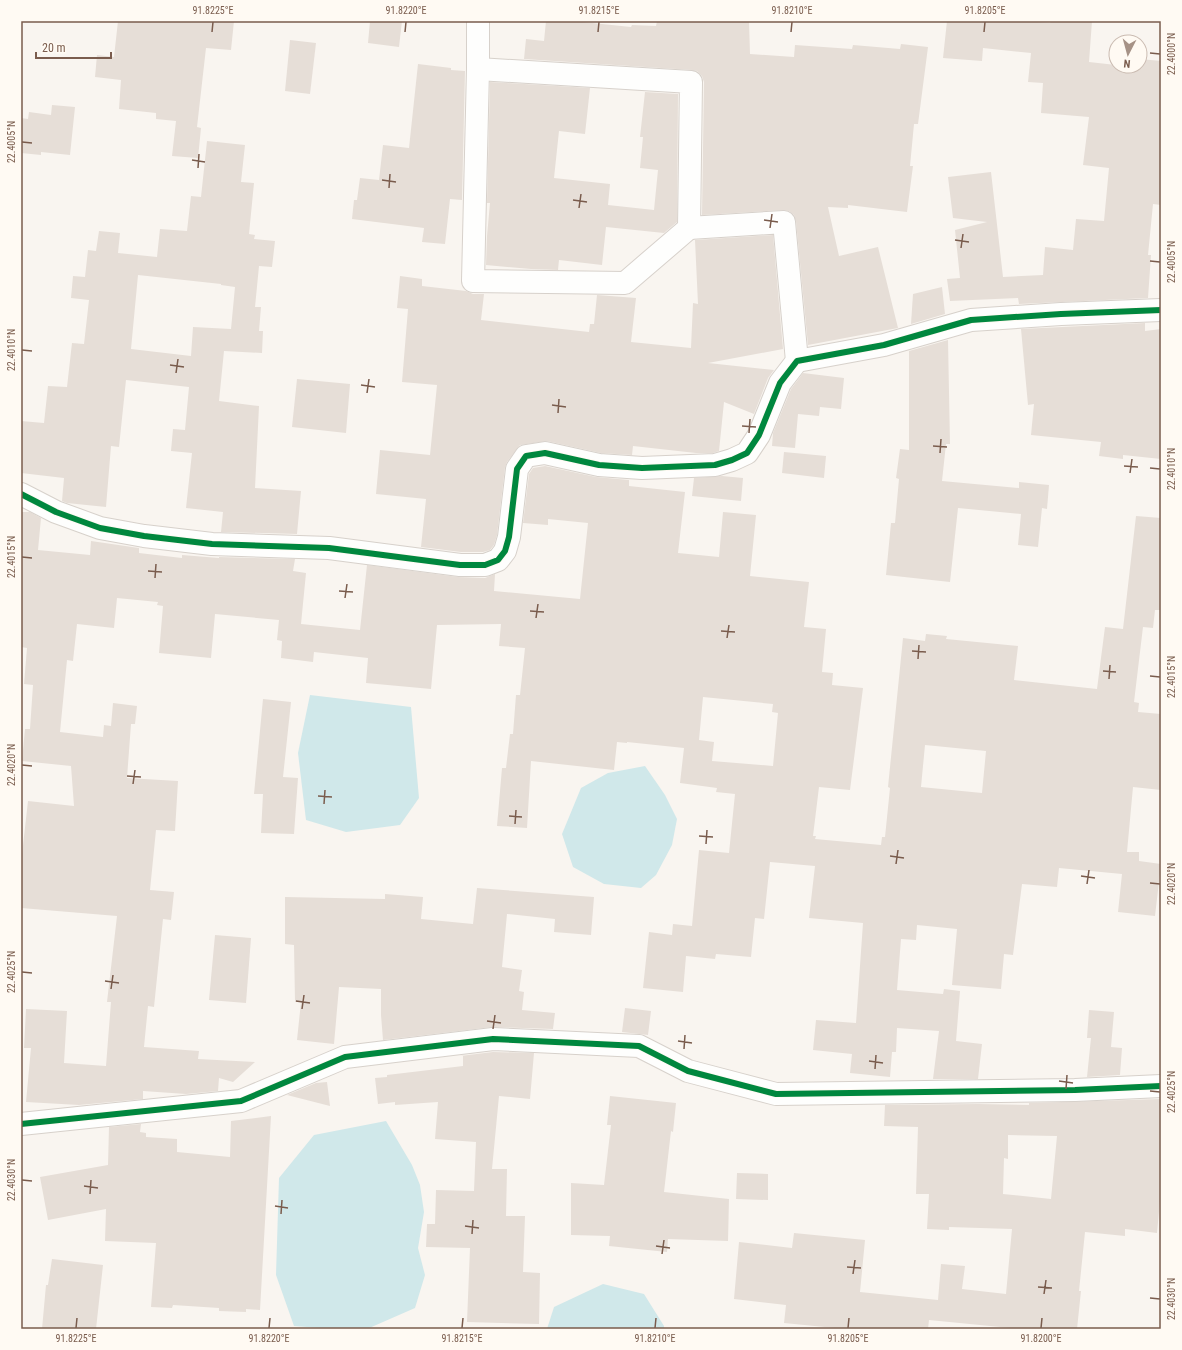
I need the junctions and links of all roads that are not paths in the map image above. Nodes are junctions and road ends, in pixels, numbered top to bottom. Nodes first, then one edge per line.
1 (478, 21) edge
2 (478, 69) junction
3 (689, 228) junction
4 (1161, 310) edge
5 (797, 361) junction
6 (21, 494) edge
7 (1161, 1086) edge
8 (21, 1124) edge

1 - 2 street
2 - 3 street
2 - 3 street
3 - 5 street
4 - 5 street
5 - 6 street
7 - 8 street

